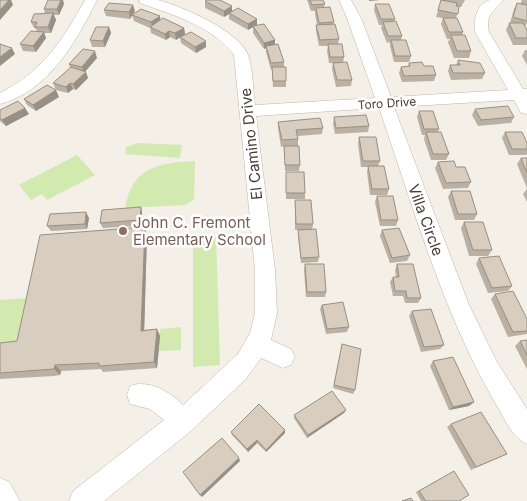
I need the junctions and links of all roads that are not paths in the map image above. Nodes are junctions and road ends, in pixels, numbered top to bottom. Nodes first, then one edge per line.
1 (91, 0) edge
2 (146, 0) edge
3 (345, 0) edge
4 (497, 0) edge
5 (523, 94) edge
6 (0, 99) edge
7 (384, 103) junction
8 (527, 109) edge
9 (248, 111) junction
10 (256, 344) junction
11 (283, 357) dead end
12 (138, 395) dead end
13 (182, 422) junction
14 (527, 431) edge
15 (0, 491) edge
16 (6, 501) edge
17 (83, 501) edge

1 - 6 street
2 - 9 street, El Camino Drive
3 - 7 street, Villa Circle
4 - 5 street
5 - 7 street, Toro Drive
5 - 8 street
7 - 9 street, Toro Drive
7 - 14 street, Villa Circle
9 - 10 street, El Camino Drive
10 - 11 street
10 - 13 street, El Camino Drive
12 - 13 street
13 - 17 street, El Camino Drive
15 - 16 street

